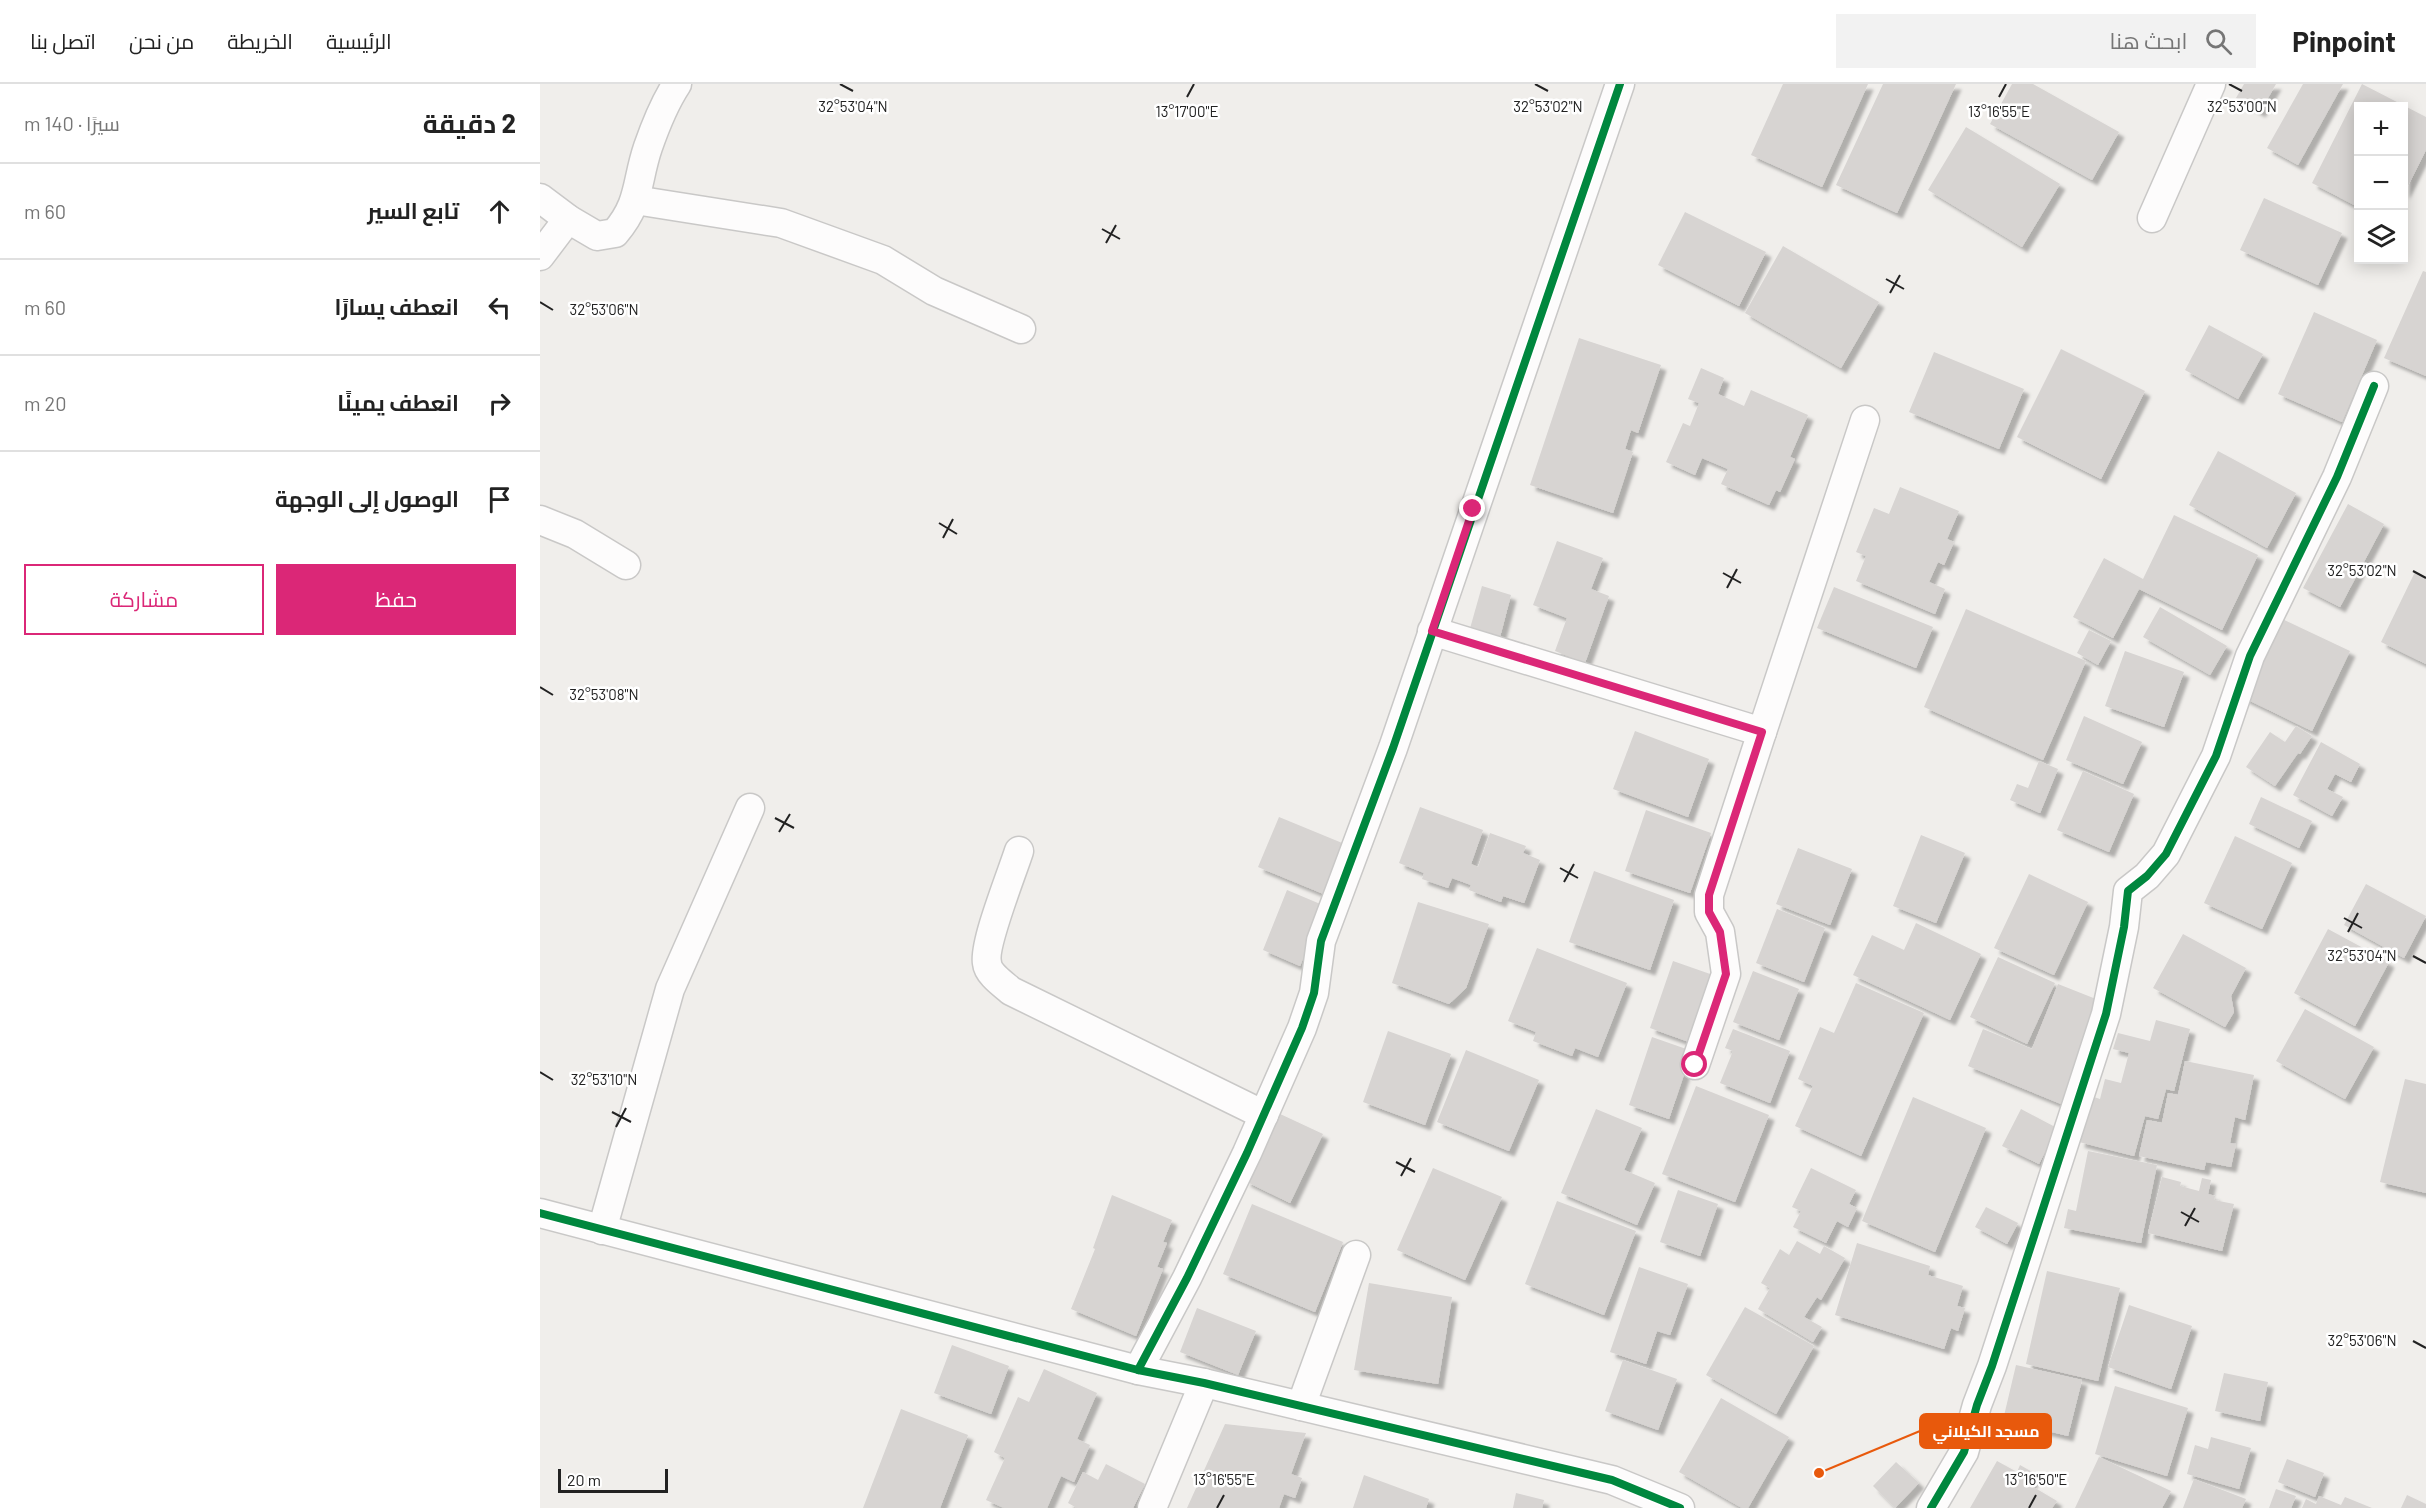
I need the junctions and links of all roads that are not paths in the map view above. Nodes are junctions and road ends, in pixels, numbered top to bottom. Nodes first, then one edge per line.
1 (677, 84) edge
2 (1620, 84) edge
3 (2211, 84) edge
4 (540, 198) edge
5 (635, 200) junction
6 (2152, 218) dead end
7 (568, 219) junction
8 (540, 256) edge
9 (1021, 329) dead end
10 (2374, 386) dead end
11 (1864, 420) dead end
12 (540, 520) edge
13 (626, 565) dead end
14 (1432, 631) junction
15 (1762, 732) junction
16 (750, 808) dead end
17 (1019, 851) dead end
18 (1695, 1065) dead end
19 (1264, 1115) junction
20 (540, 1213) edge
21 (602, 1230) junction
22 (1356, 1255) dead end
23 (1138, 1370) junction
24 (1204, 1383) junction
25 (1301, 1406) junction
26 (1152, 1508) edge
27 (1680, 1508) edge
28 (1930, 1508) edge

1 - 5 street
2 - 14 street
3 - 6 street
4 - 7 street
5 - 7 street
5 - 9 street
7 - 8 street
10 - 28 street
11 - 15 street
12 - 13 street
14 - 15 street
14 - 19 street
15 - 18 street
16 - 21 street
17 - 19 street
19 - 23 street
20 - 21 street
21 - 23 street
22 - 25 street
23 - 24 street
24 - 25 street
24 - 26 street
25 - 27 street

